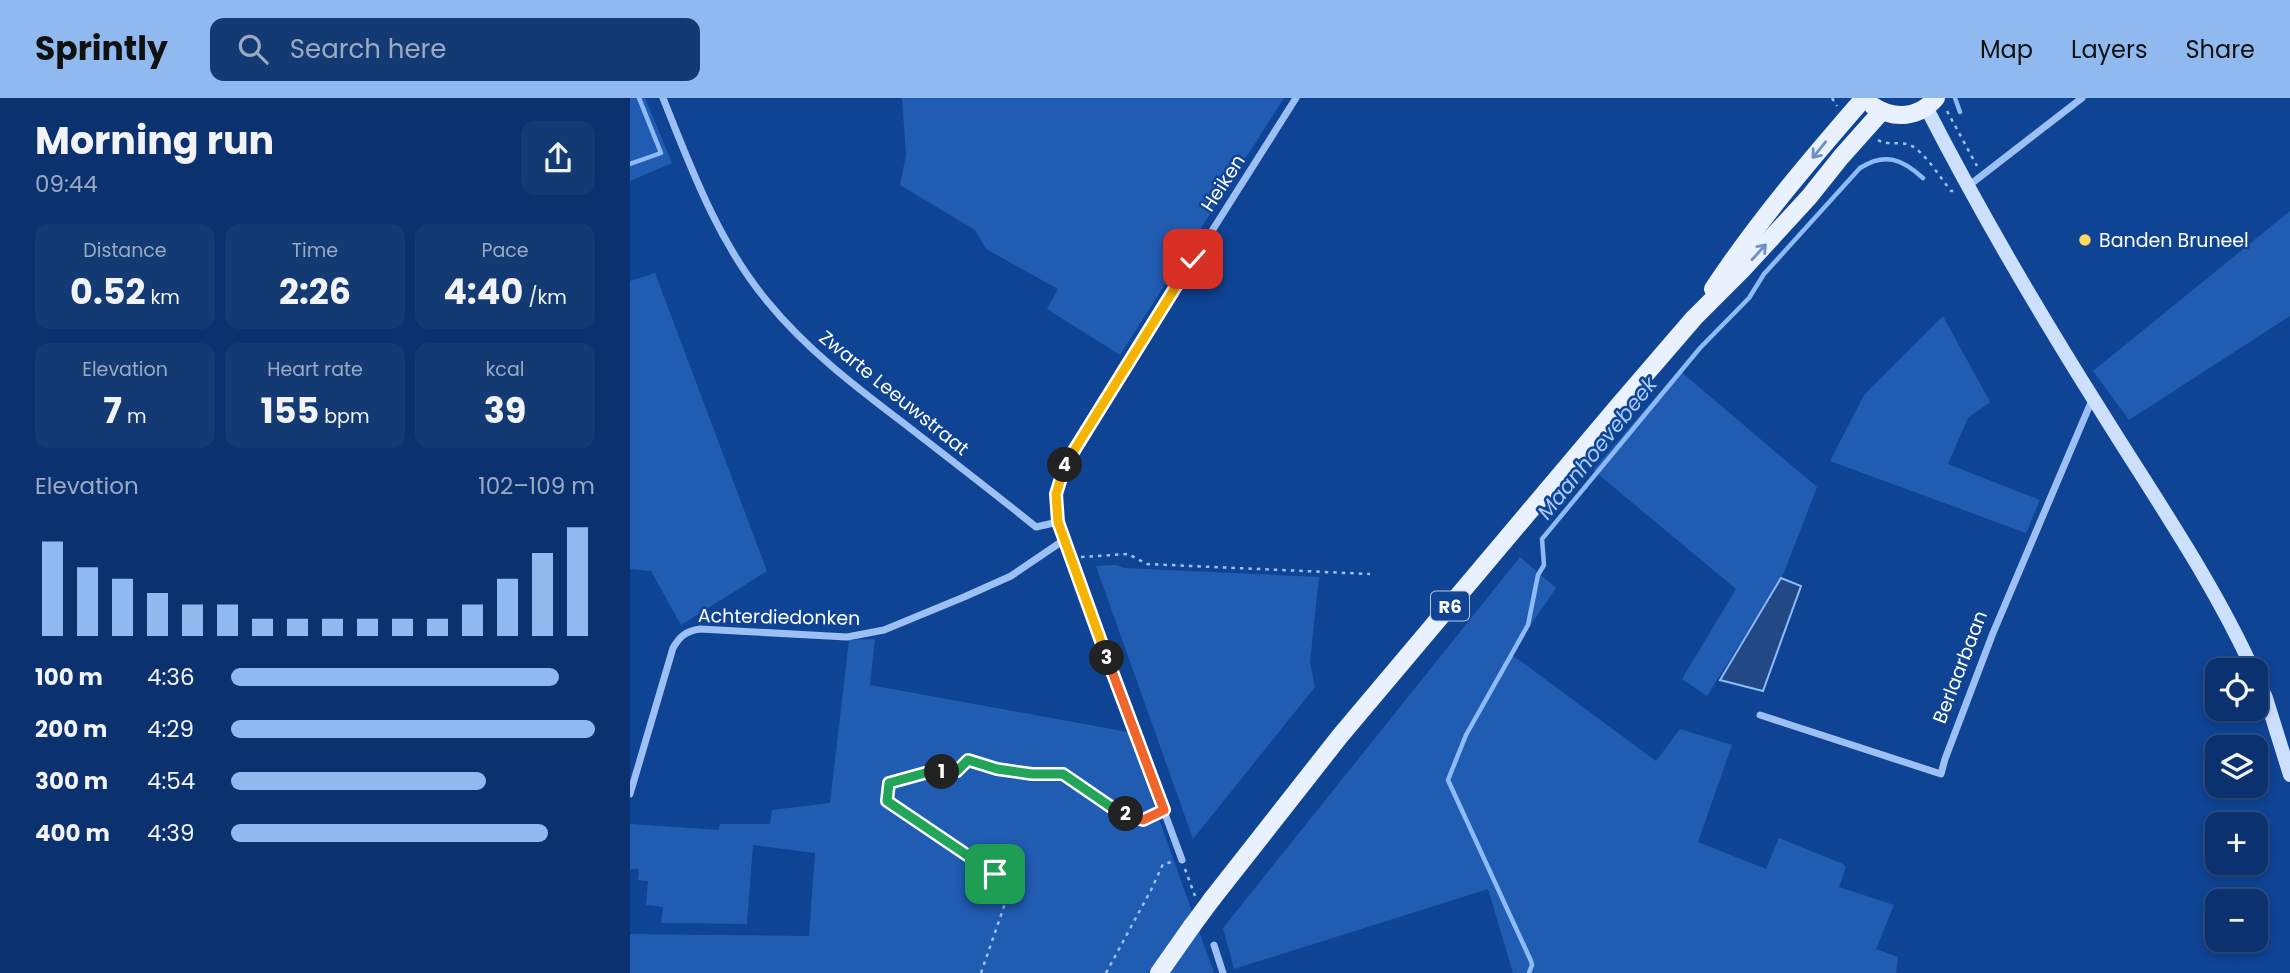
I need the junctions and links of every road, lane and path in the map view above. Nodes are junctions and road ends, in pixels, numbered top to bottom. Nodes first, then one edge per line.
1 (663, 98) edge
2 (1296, 98) edge
3 (1865, 98) edge
4 (2082, 98) edge
5 (1931, 103) edge
6 (1882, 111) junction
7 (1872, 136) dead end
8 (1967, 187) junction
9 (1693, 318) junction
10 (2093, 399) junction
11 (1058, 522) junction
12 (1064, 540) junction
13 (1071, 558) junction
14 (1370, 574) dead end
15 (2248, 658) edge
16 (2268, 704) edge
17 (1760, 715) dead end
18 (2290, 775) edge
19 (630, 794) edge
20 (1164, 810) junction
21 (1182, 860) joint
22 (1214, 945) dead end
23 (981, 973) edge
24 (1106, 973) edge
25 (1159, 973) edge
26 (1223, 973) edge

1 - 11 street, Zwarte Leeuwstraat
2 - 11 street, Heiken
3 - 6 main road, R6
3 -> 9 main road, R6
4 - 8 street
5 - 6 main road
5 - 8 street
9 -> 6 main road, R6
7 - 8 path
8 - 10 street
9 - 25 main road, R6, bridge
10 - 15 street
10 - 17 street, Berlaarbaan
11 - 12 street, Heiken
12 - 13 street, Heiken
12 - 19 street, Achterdiedonken
13 - 14 path
13 - 20 street, Heiken
16 - 18 street
20 - 21 street, Heiken
20 - 23 path
21 - 24 path
22 - 26 street

